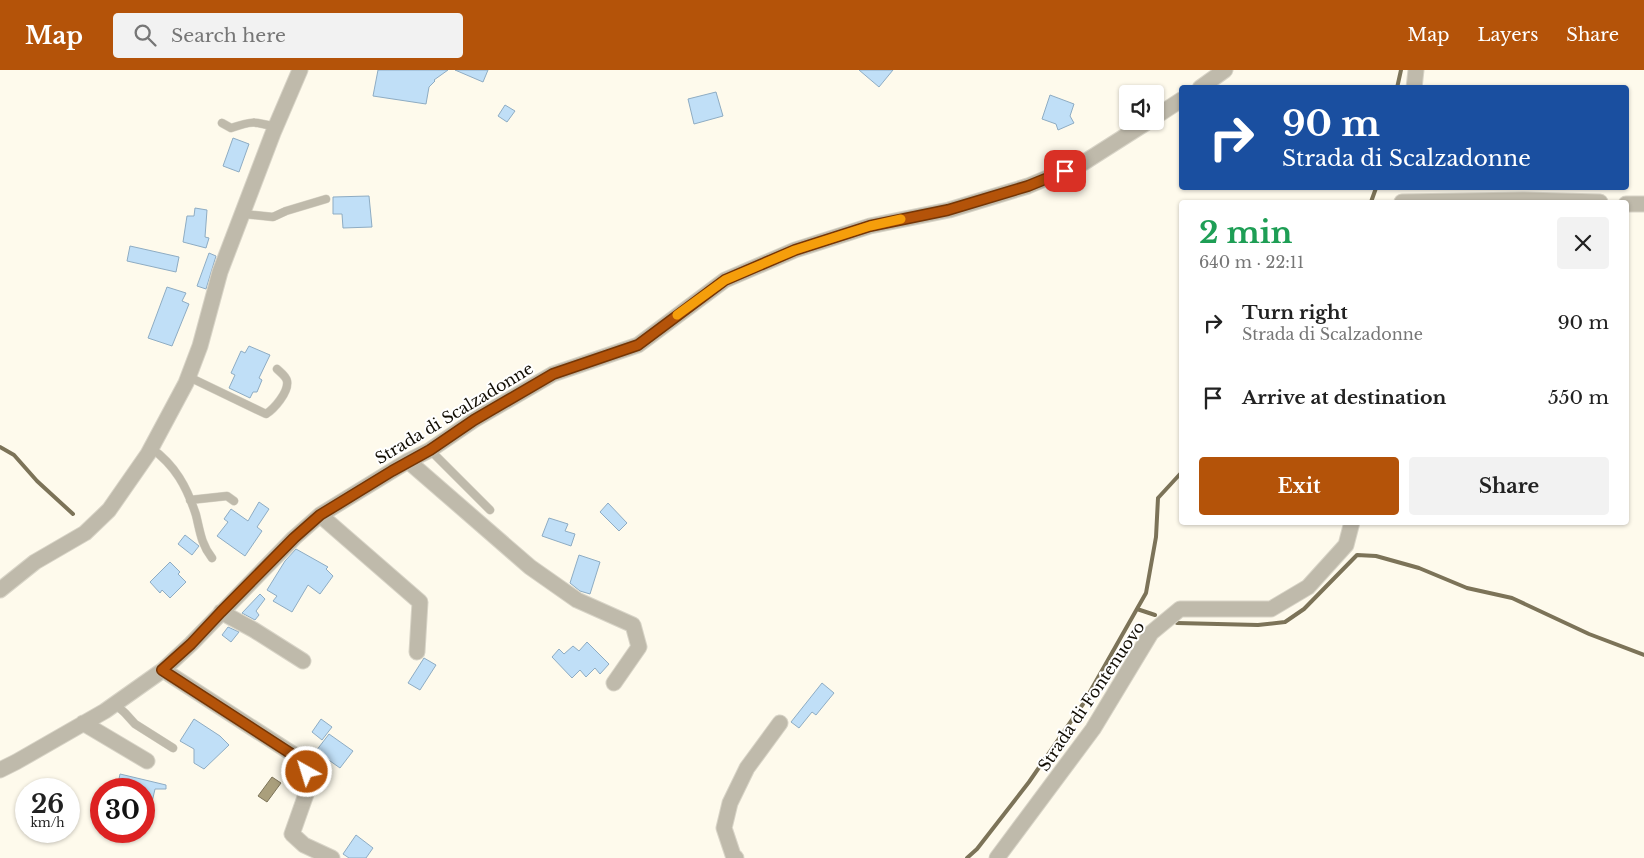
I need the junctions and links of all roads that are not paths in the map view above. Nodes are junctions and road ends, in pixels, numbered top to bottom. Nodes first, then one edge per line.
1 (300, 70) edge
2 (1225, 70) edge
3 (1416, 70) edge
4 (1204, 85) edge
5 (1414, 85) edge
6 (1179, 101) edge
7 (1164, 111) edge
8 (222, 123) dead end
9 (276, 127) junction
10 (1135, 130) edge
11 (1403, 197) edge
12 (326, 199) dead end
13 (1523, 200) edge
14 (1629, 204) edge
15 (1644, 204) edge
16 (242, 214) junction
17 (277, 369) dead end
18 (188, 377) junction
19 (151, 448) junction
20 (430, 450) junction
21 (408, 461) junction
22 (190, 500) junction
23 (234, 501) dead end
24 (490, 510) dead end
25 (320, 515) junction
26 (1351, 525) edge
27 (212, 558) dead end
28 (0, 590) edge
29 (221, 612) junction
30 (417, 652) dead end
31 (303, 661) dead end
32 (162, 670) junction
33 (614, 683) dead end
34 (115, 704) junction
35 (84, 723) junction
36 (780, 723) dead end
37 (174, 748) dead end
38 (147, 761) dead end
39 (0, 770) edge
40 (332, 858) edge
41 (736, 858) edge
42 (997, 858) edge

1 - 9 street
2 - 4 street
3 - 5 street
6 - 7 street
8 - 9 lane
9 - 16 street
10 - 20 street, Strada di Scalzadonne
11 - 13 street
12 - 16 lane
14 - 15 street
16 - 18 street
17 - 18 lane
18 - 19 street
19 - 22 lane
19 - 28 street
20 - 21 street, Strada di Scalzadonne
20 - 24 lane
21 - 25 street, Strada di Scalzadonne
21 - 33 street
22 - 23 lane
22 - 27 lane
25 - 29 street, Strada di Scalzadonne
25 - 30 street
26 - 42 street, Strada di Fontenuovo
29 - 31 street
29 - 32 street, Strada di Scalzadonne
32 - 34 street, Strada di Scalzadonne
32 - 40 street
34 - 35 street, Strada di Scalzadonne
34 - 37 lane
35 - 38 street
35 - 39 street, Strada di Scalzadonne
36 - 41 street

